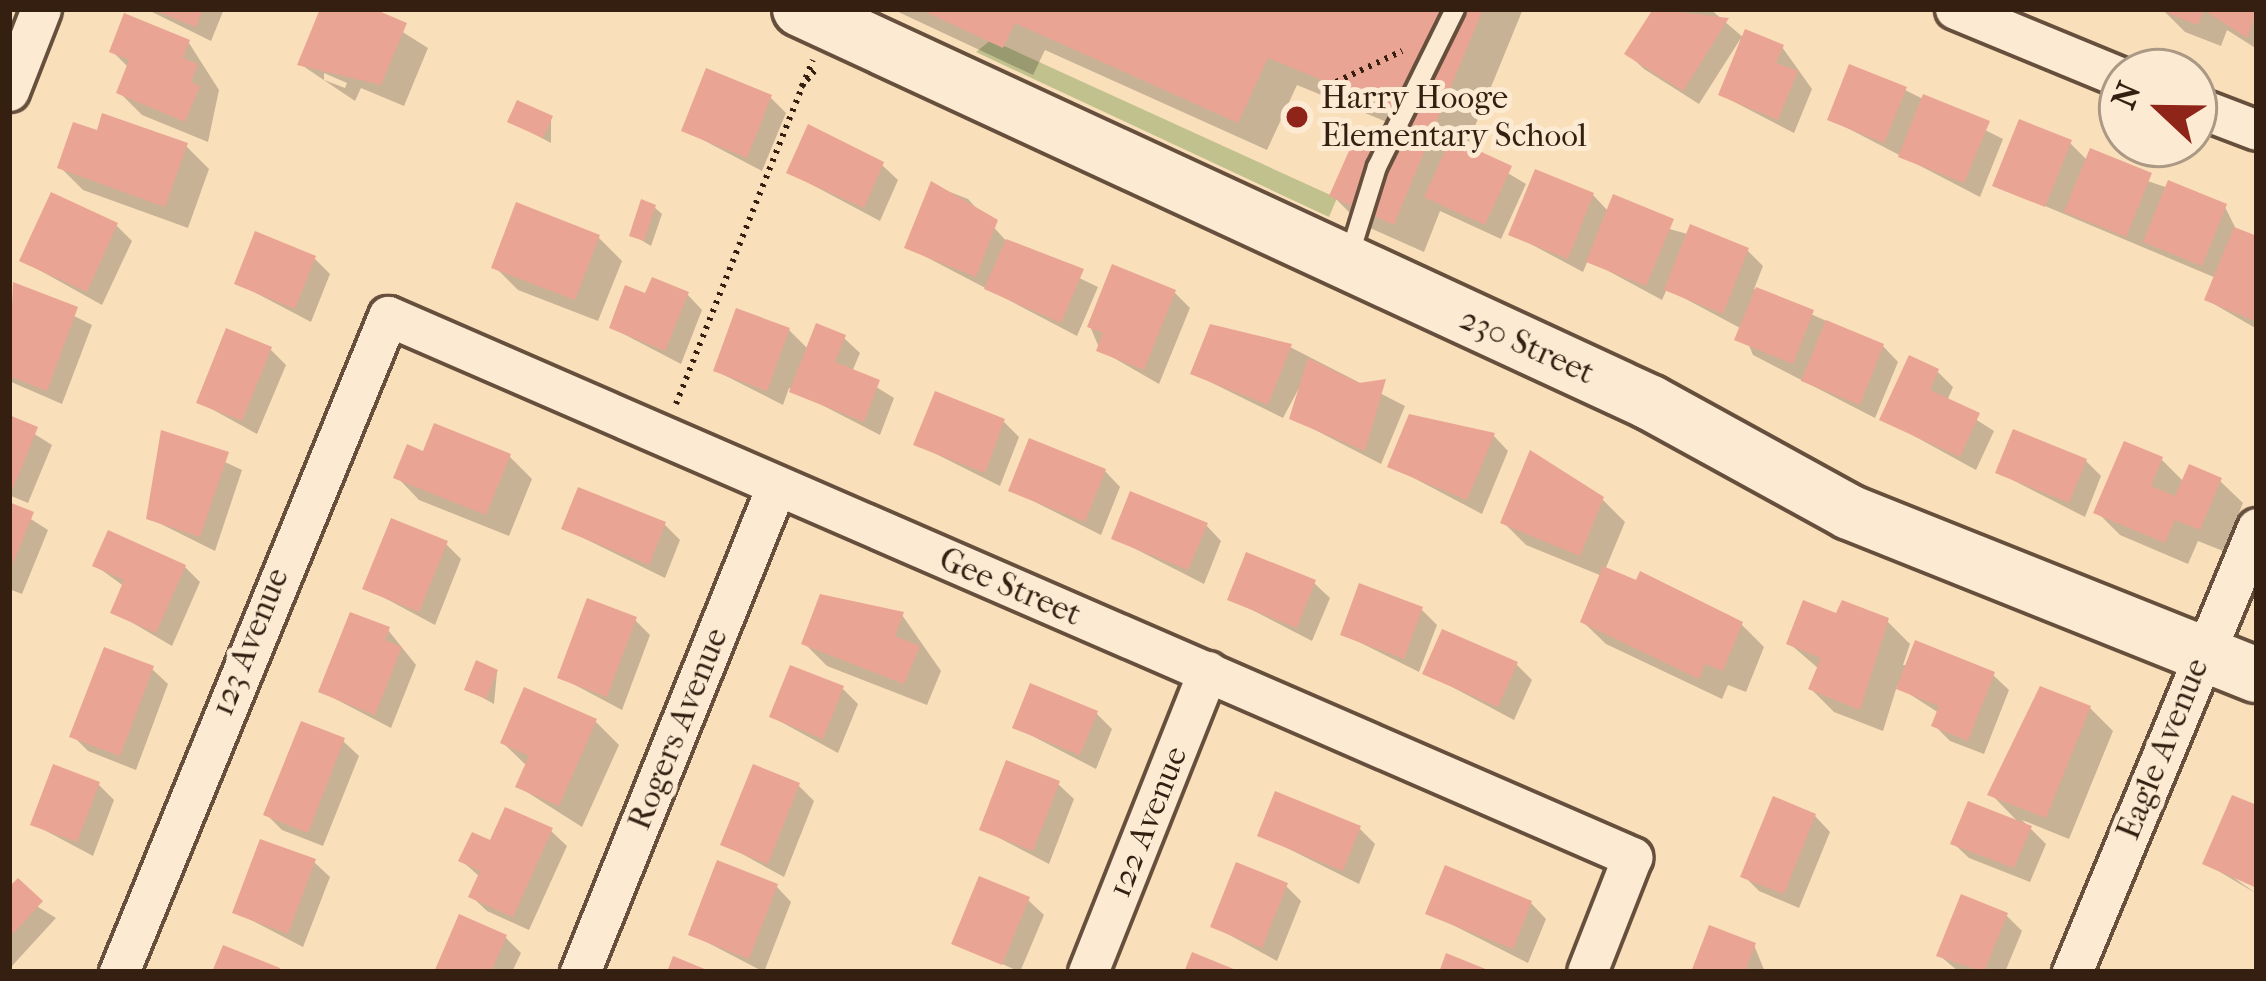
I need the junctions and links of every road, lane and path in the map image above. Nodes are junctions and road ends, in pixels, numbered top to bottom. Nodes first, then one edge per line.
1 (41, 9) edge
2 (800, 9) edge
3 (1455, 9) edge
4 (1955, 9) edge
5 (1410, 44) dead end
6 (810, 65) dead end
7 (2098, 68) edge
8 (1336, 82) dead end
9 (9, 91) edge
10 (2218, 115) edge
11 (2257, 130) edge
12 (1346, 264) junction
13 (388, 316) joint
14 (663, 436) junction
15 (776, 487) junction
16 (2257, 528) edge
17 (2203, 650) junction
18 (1208, 671) junction
19 (2257, 675) edge
20 (119, 972) edge
21 (580, 972) edge
22 (1088, 972) edge
23 (1587, 972) edge
24 (2072, 972) edge

1 - 9 street
2 - 12 street, 230 Street
3 - 12 lane
4 - 7 street
5 - 8 path
6 - 14 path
10 - 11 street
12 - 17 street, 230 Street
13 - 14 street, Gee Street
13 - 20 street, 123 Avenue
14 - 15 street, Gee Street
15 - 18 street, Gee Street
15 - 21 street, Rogers Avenue
16 - 17 street, Eagle Avenue
17 - 19 street, 230 Street
17 - 24 street, Eagle Avenue
18 - 22 street, 122 Avenue
18 - 23 street, Gee Street

